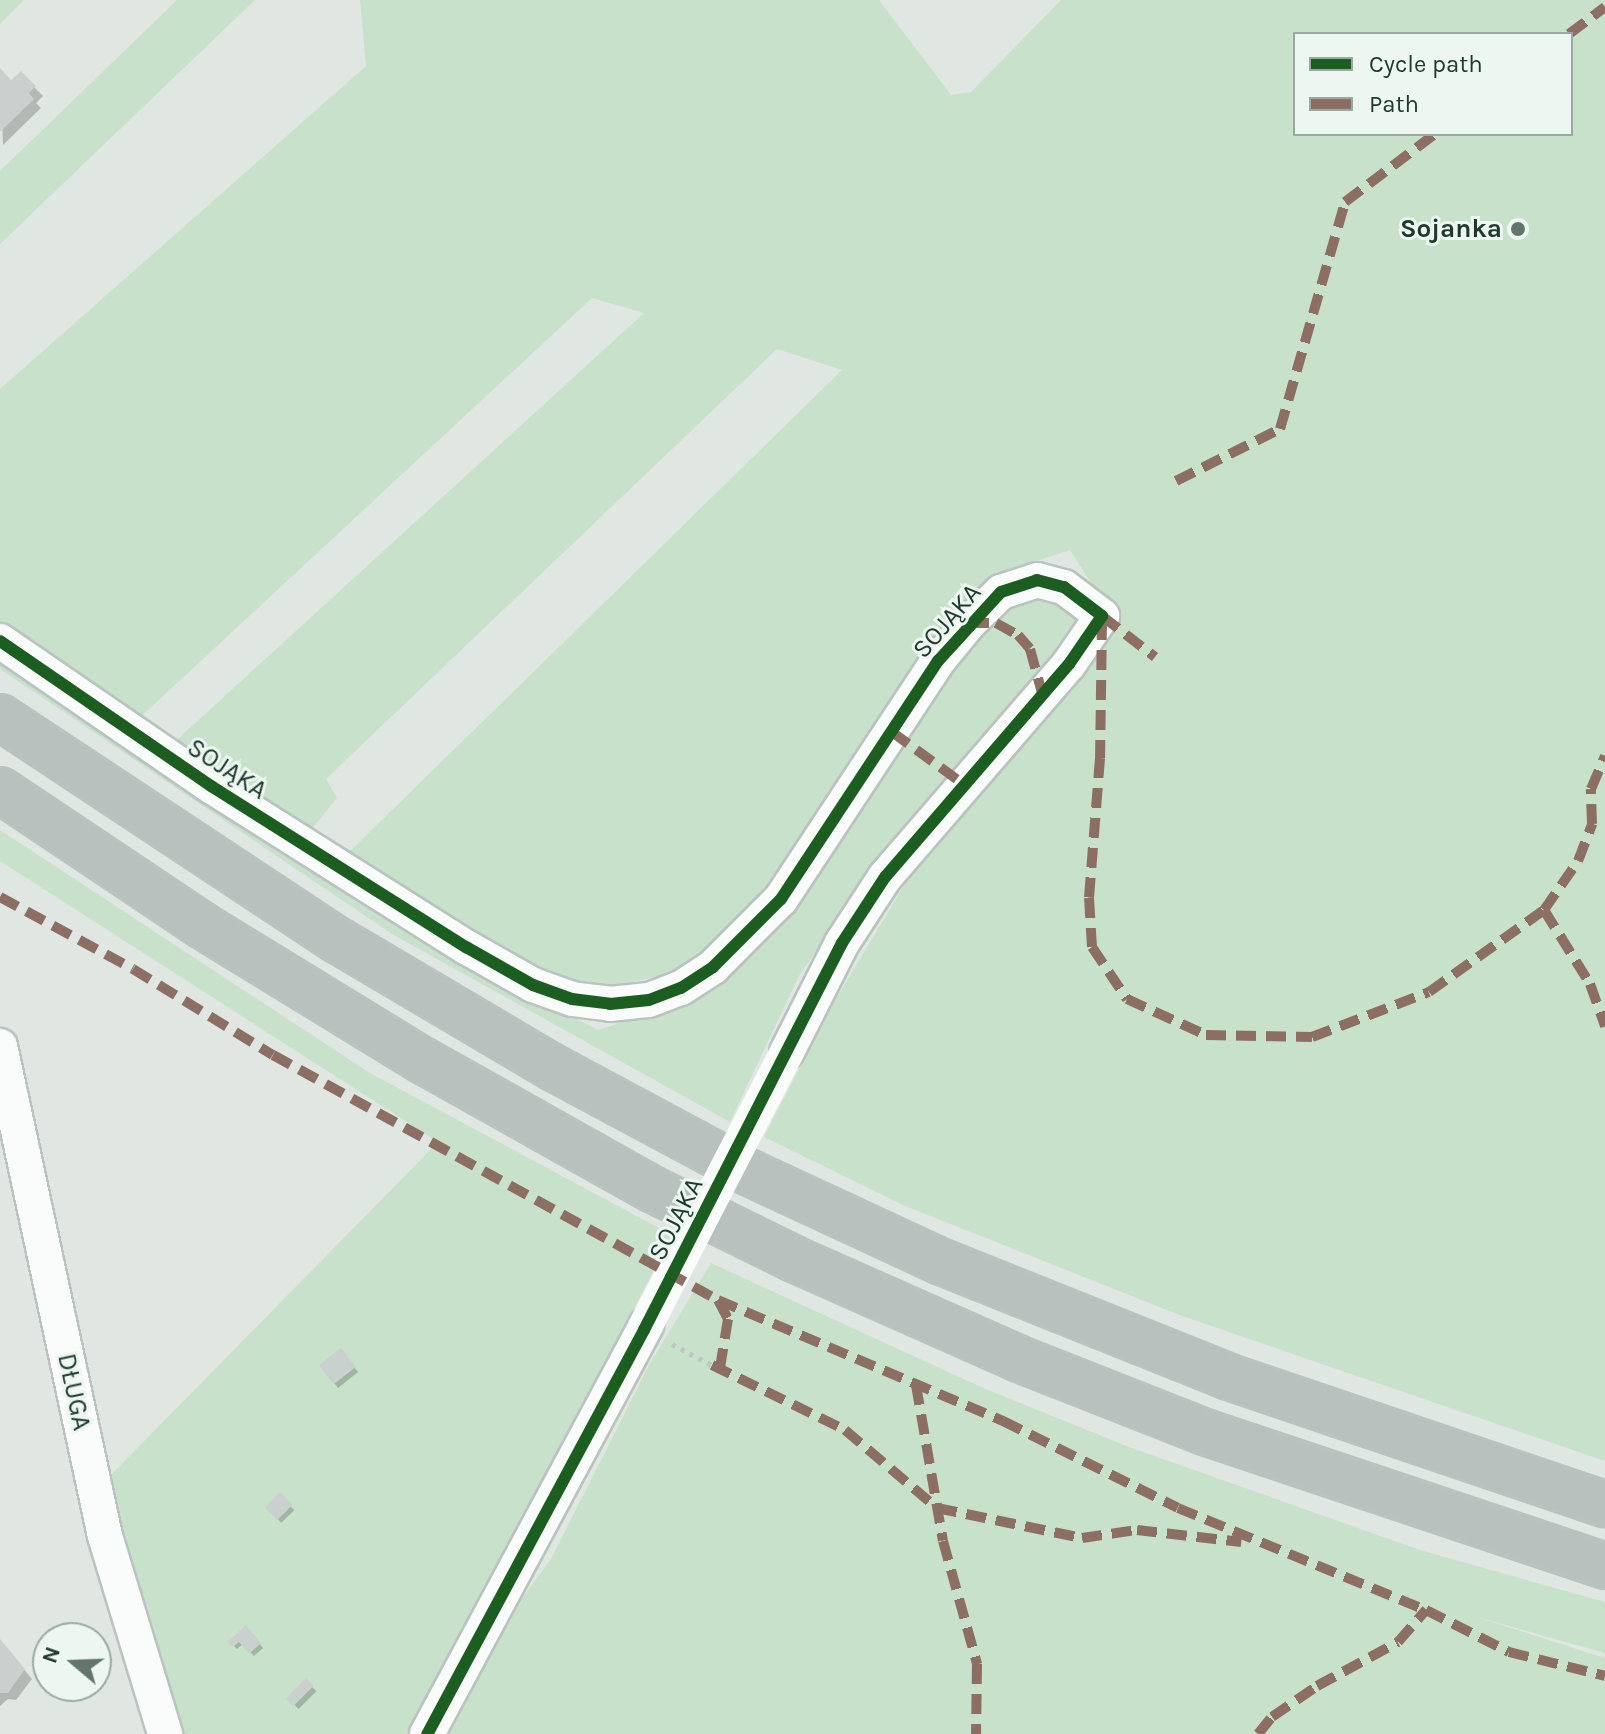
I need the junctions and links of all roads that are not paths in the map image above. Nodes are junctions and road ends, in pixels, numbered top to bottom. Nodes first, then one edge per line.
1 (0, 641) edge
2 (0, 717) edge
3 (0, 790) edge
4 (0, 1046) edge
5 (1605, 1504) edge
6 (1605, 1566) edge
7 (165, 1734) edge
8 (427, 1734) edge

1 - 8 street, SOJĄKA, bridge
2 - 5 highway
3 - 6 highway
4 - 7 street, DŁUGA

